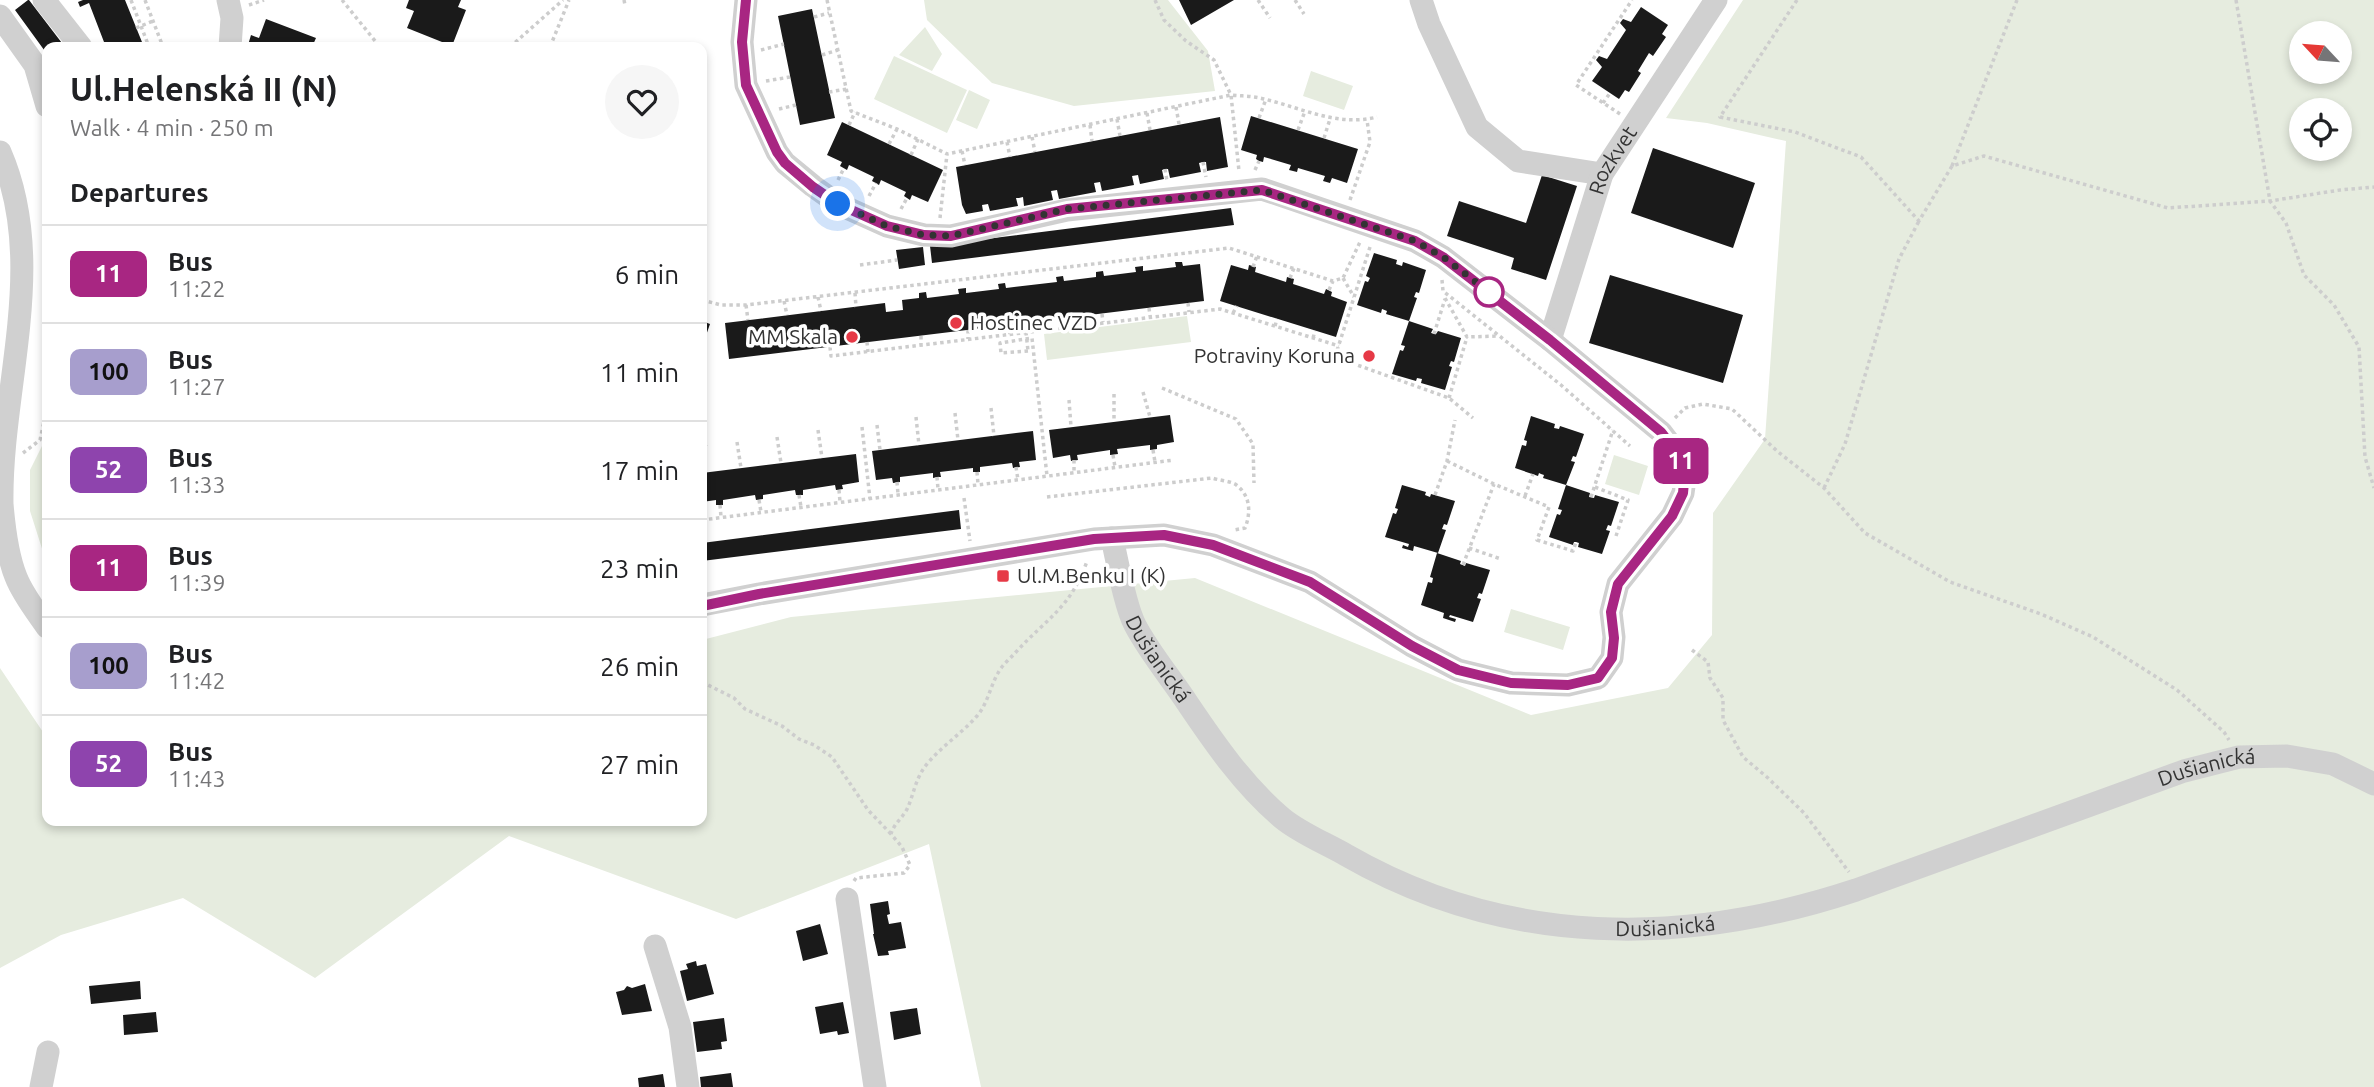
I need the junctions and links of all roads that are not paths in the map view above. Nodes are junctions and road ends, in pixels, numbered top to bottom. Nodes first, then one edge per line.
1 (44, 0) edge
2 (228, 0) edge
3 (746, 0) edge
4 (1421, 0) edge
5 (1716, 0) edge
6 (0, 16) edge
7 (78, 42) edge
8 (230, 42) edge
9 (42, 89) edge
10 (0, 152) edge
11 (1602, 174) junction
12 (1550, 340) junction
13 (1114, 548) junction
14 (707, 605) edge
15 (42, 618) edge
16 (2374, 785) edge
17 (847, 899) road end
18 (655, 946) dead end
19 (48, 1052) dead end
20 (41, 1087) edge
21 (688, 1087) edge
22 (876, 1087) edge

1 - 7 street
2 - 8 street
3 - 12 street
4 - 11 street
5 - 11 street, Rozkvet
6 - 9 street
10 - 15 street
11 - 12 street, Rozkvet
12 - 13 street
13 - 14 street
13 - 16 street, Dušianická
17 - 22 street
18 - 21 street
19 - 20 street

